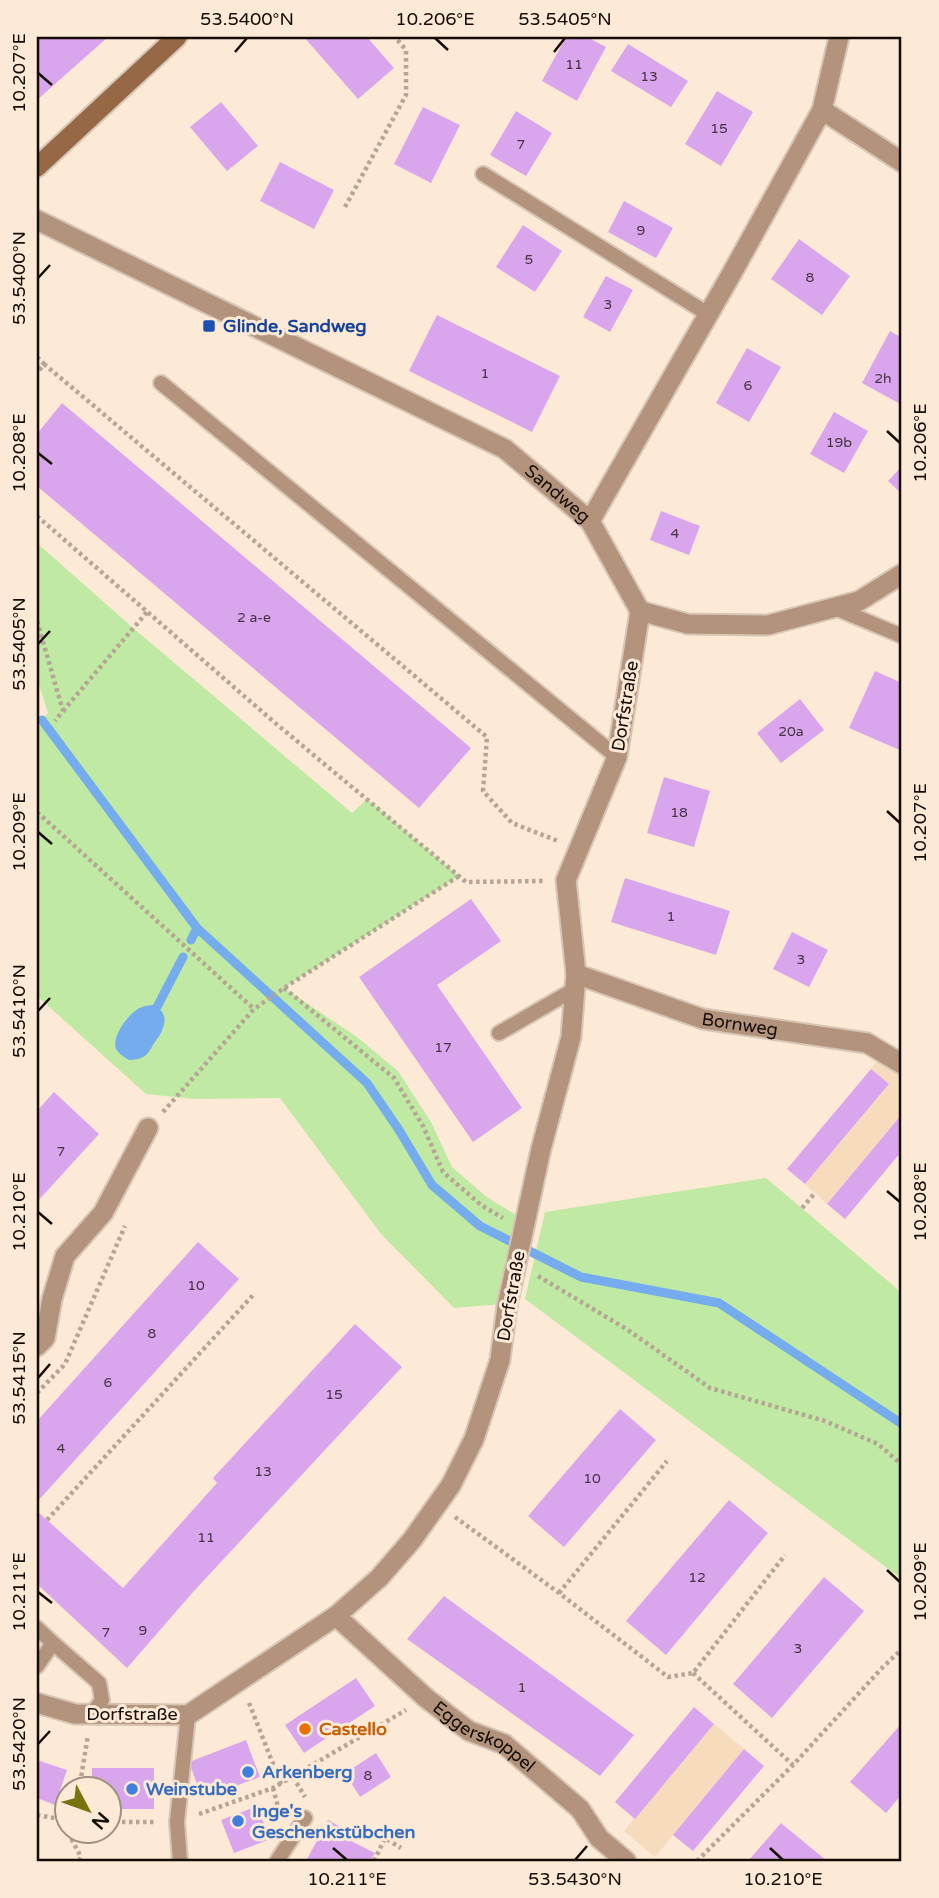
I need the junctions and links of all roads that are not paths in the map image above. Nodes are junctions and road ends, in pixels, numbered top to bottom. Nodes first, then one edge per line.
1 (177, 37) edge
2 (839, 37) edge
3 (822, 110) junction
4 (902, 162) edge
5 (37, 167) edge
6 (483, 174) dead end
7 (37, 219) edge
8 (708, 314) junction
9 (161, 383) dead end
10 (590, 521) junction
11 (902, 575) edge
12 (835, 608) junction
13 (640, 611) junction
14 (902, 636) edge
15 (617, 757) junction
16 (575, 982) junction
17 (499, 1033) dead end
18 (902, 1064) edge
19 (148, 1128) road end
20 (37, 1346) edge
21 (336, 1616) junction
22 (37, 1628) edge
23 (53, 1643) junction
24 (37, 1666) edge
25 (37, 1703) edge
26 (92, 1714) junction
27 (188, 1715) junction
28 (305, 1818) dead end
29 (180, 1861) edge
30 (277, 1861) edge
31 (626, 1861) edge

1 - 5 main road
2 - 3 street, Sandweg
3 - 4 street
3 - 8 street, Sandweg
6 - 8 lane
7 - 10 street, Sandweg
8 - 10 street, Sandweg
9 - 15 lane
10 - 13 street
11 - 12 street
12 - 13 street
12 - 14 lane
13 - 15 street, Dorfstraße
15 - 16 street, Dorfstraße
16 - 17 lane
16 - 18 street, Bornweg
16 - 21 street, Dorfstraße
19 - 20 street
21 - 27 street, Dorfstraße
21 - 31 street, Eggerskoppel
22 - 23 lane
23 - 24 lane
23 - 26 lane
25 - 26 street, Dorfstraße
26 - 27 street, Dorfstraße
27 - 29 lane
28 - 30 lane

